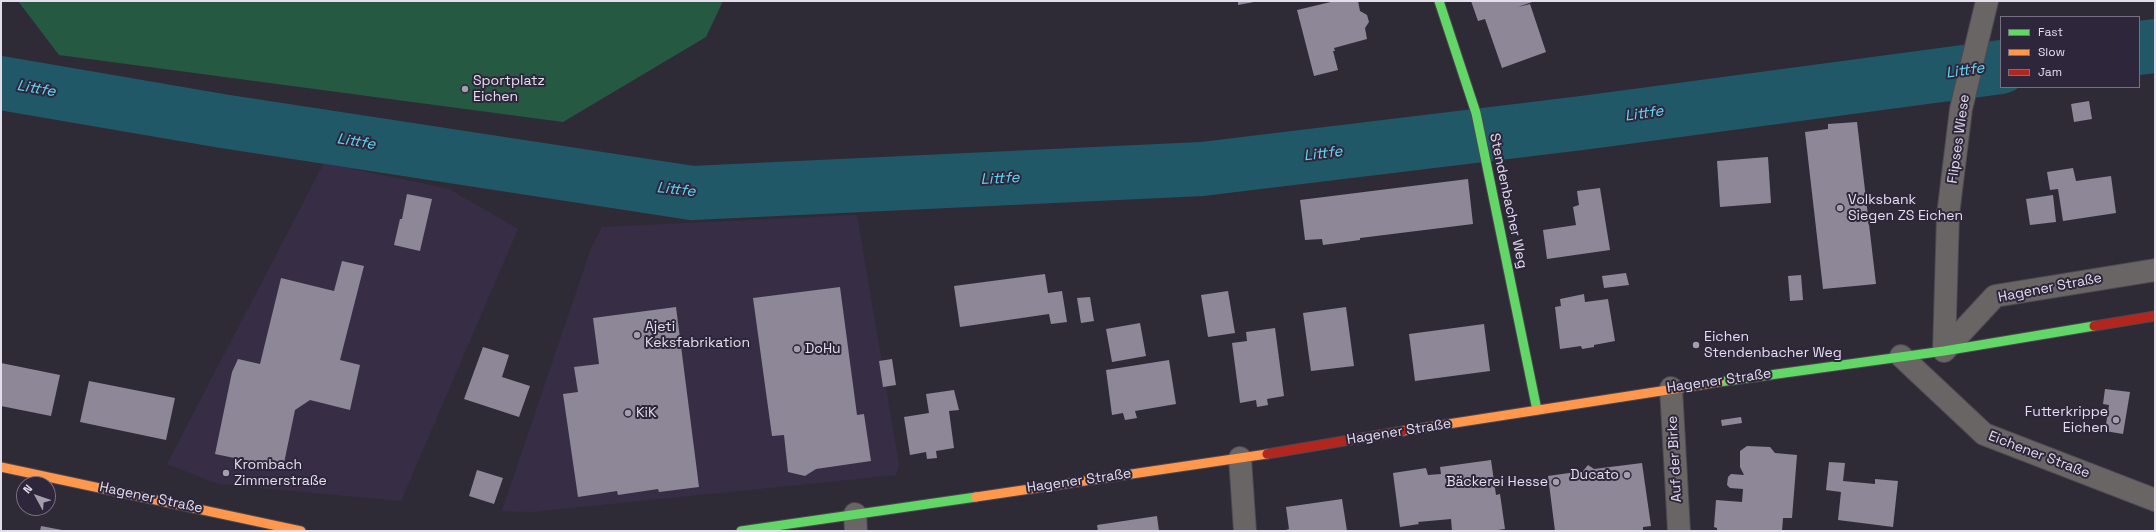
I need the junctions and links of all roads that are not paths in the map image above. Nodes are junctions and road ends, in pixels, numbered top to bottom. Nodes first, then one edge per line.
1 (1439, 1) edge
2 (1987, 1) edge
3 (2155, 270) edge
4 (2155, 316) edge
5 (1944, 351) junction
6 (1901, 356) junction
7 (1671, 388) junction
8 (1537, 410) junction
9 (1240, 458) junction
10 (1, 467) edge
11 (2155, 500) edge
12 (855, 523) edge
13 (300, 531) edge
14 (741, 531) edge
15 (1245, 531) edge
16 (1679, 531) edge

1 - 8 main road, Stendenbacher Weg
2 - 5 street, Flipses Wiese
3 - 5 street, Hagener Straße
4 - 5 main road, Hagener Straße
5 - 6 main road, Hagener Straße
6 - 7 main road, Hagener Straße
6 - 11 street, Eichener Straße
7 - 8 main road, Hagener Straße
7 - 16 street, Auf der Birke
8 - 9 main road, Hagener Straße
9 - 12 main road, Hagener Straße
9 - 15 street
10 - 13 main road, Hagener Straße
12 - 14 main road, Hagener Straße

